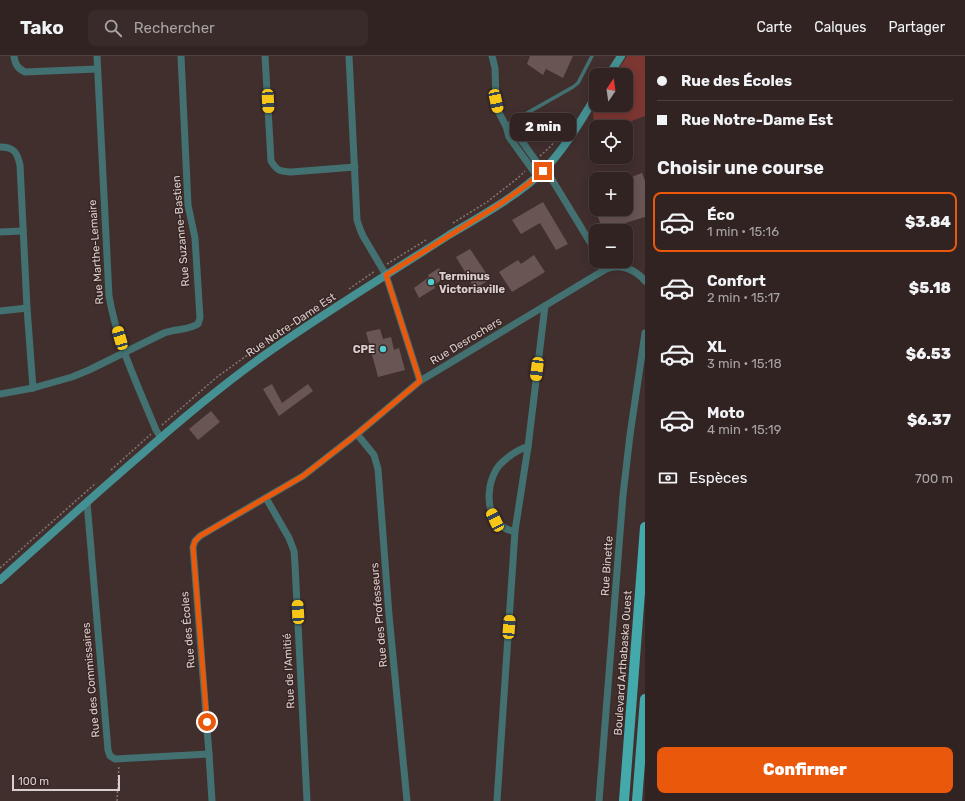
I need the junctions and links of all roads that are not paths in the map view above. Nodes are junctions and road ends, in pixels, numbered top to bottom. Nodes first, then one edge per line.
1 (14, 56) edge
2 (97, 56) edge
3 (181, 56) edge
4 (265, 56) edge
5 (349, 56) edge
6 (492, 56) edge
7 (592, 56) edge
8 (617, 58) edge
9 (612, 68) edge
10 (98, 69) junction
11 (589, 107) edge
12 (506, 126) junction
13 (0, 147) edge
14 (355, 167) junction
15 (542, 172) junction
16 (23, 231) junction
17 (0, 232) edge
18 (589, 242) edge
19 (606, 269) joint
20 (386, 275) junction
21 (645, 281) edge
22 (545, 306) junction
23 (26, 308) junction
24 (0, 311) edge
25 (645, 333) edge
26 (124, 353) junction
27 (420, 381) junction
28 (33, 388) junction
29 (0, 394) edge
30 (357, 434) junction
31 (161, 438) junction
32 (528, 447) junction
33 (266, 498) junction
34 (87, 502) junction
35 (645, 527) edge
36 (515, 531) junction
37 (0, 580) edge
38 (645, 699) edge
39 (209, 754) junction
40 (212, 801) edge
41 (307, 801) edge
42 (407, 801) edge
43 (497, 801) edge
44 (599, 801) edge
45 (624, 801) edge
46 (637, 801) edge

1 - 10 street
2 - 10 street, Rue Marthe-Lemaire
3 - 26 street, Rue Suzanne-Bastien
4 - 14 street
5 - 14 street
6 - 12 street
7 - 12 lane
8 - 9 street
10 - 26 street, Rue Marthe-Lemaire
11 - 15 street, Rue Notre-Dame Est
12 - 15 street
13 - 16 street
14 - 20 street
15 - 18 street
15 - 20 street, Rue Notre-Dame Est
16 - 17 street
16 - 23 street
19 - 21 street
19 - 22 street, Rue Desrochers
20 - 27 street
20 - 31 street, Rue Notre-Dame Est
22 - 27 street, Rue Desrochers
22 - 32 street
23 - 24 street
23 - 28 street
25 - 44 street, Rue Binette
26 - 28 street, Rue Suzanne-Bastien
26 - 31 street, Rue Marthe-Lemaire
27 - 30 street, Rue Desrochers
28 - 29 street, Rue Suzanne-Bastien
30 - 33 street, Rue Desrochers
30 - 42 street, Rue des Professeurs
31 - 34 street, Rue Notre-Dame Est
32 - 36 street
32 - 36 street
33 - 39 street, Rue des Écoles
33 - 41 street, Rue de l'Amitié
34 - 37 street, Rue Notre-Dame Est
34 - 39 street, Rue des Commissaires
35 - 45 main road, Boulevard Arthabaska Ouest
36 - 43 street
38 - 46 main road
39 - 40 street, Rue des Écoles

